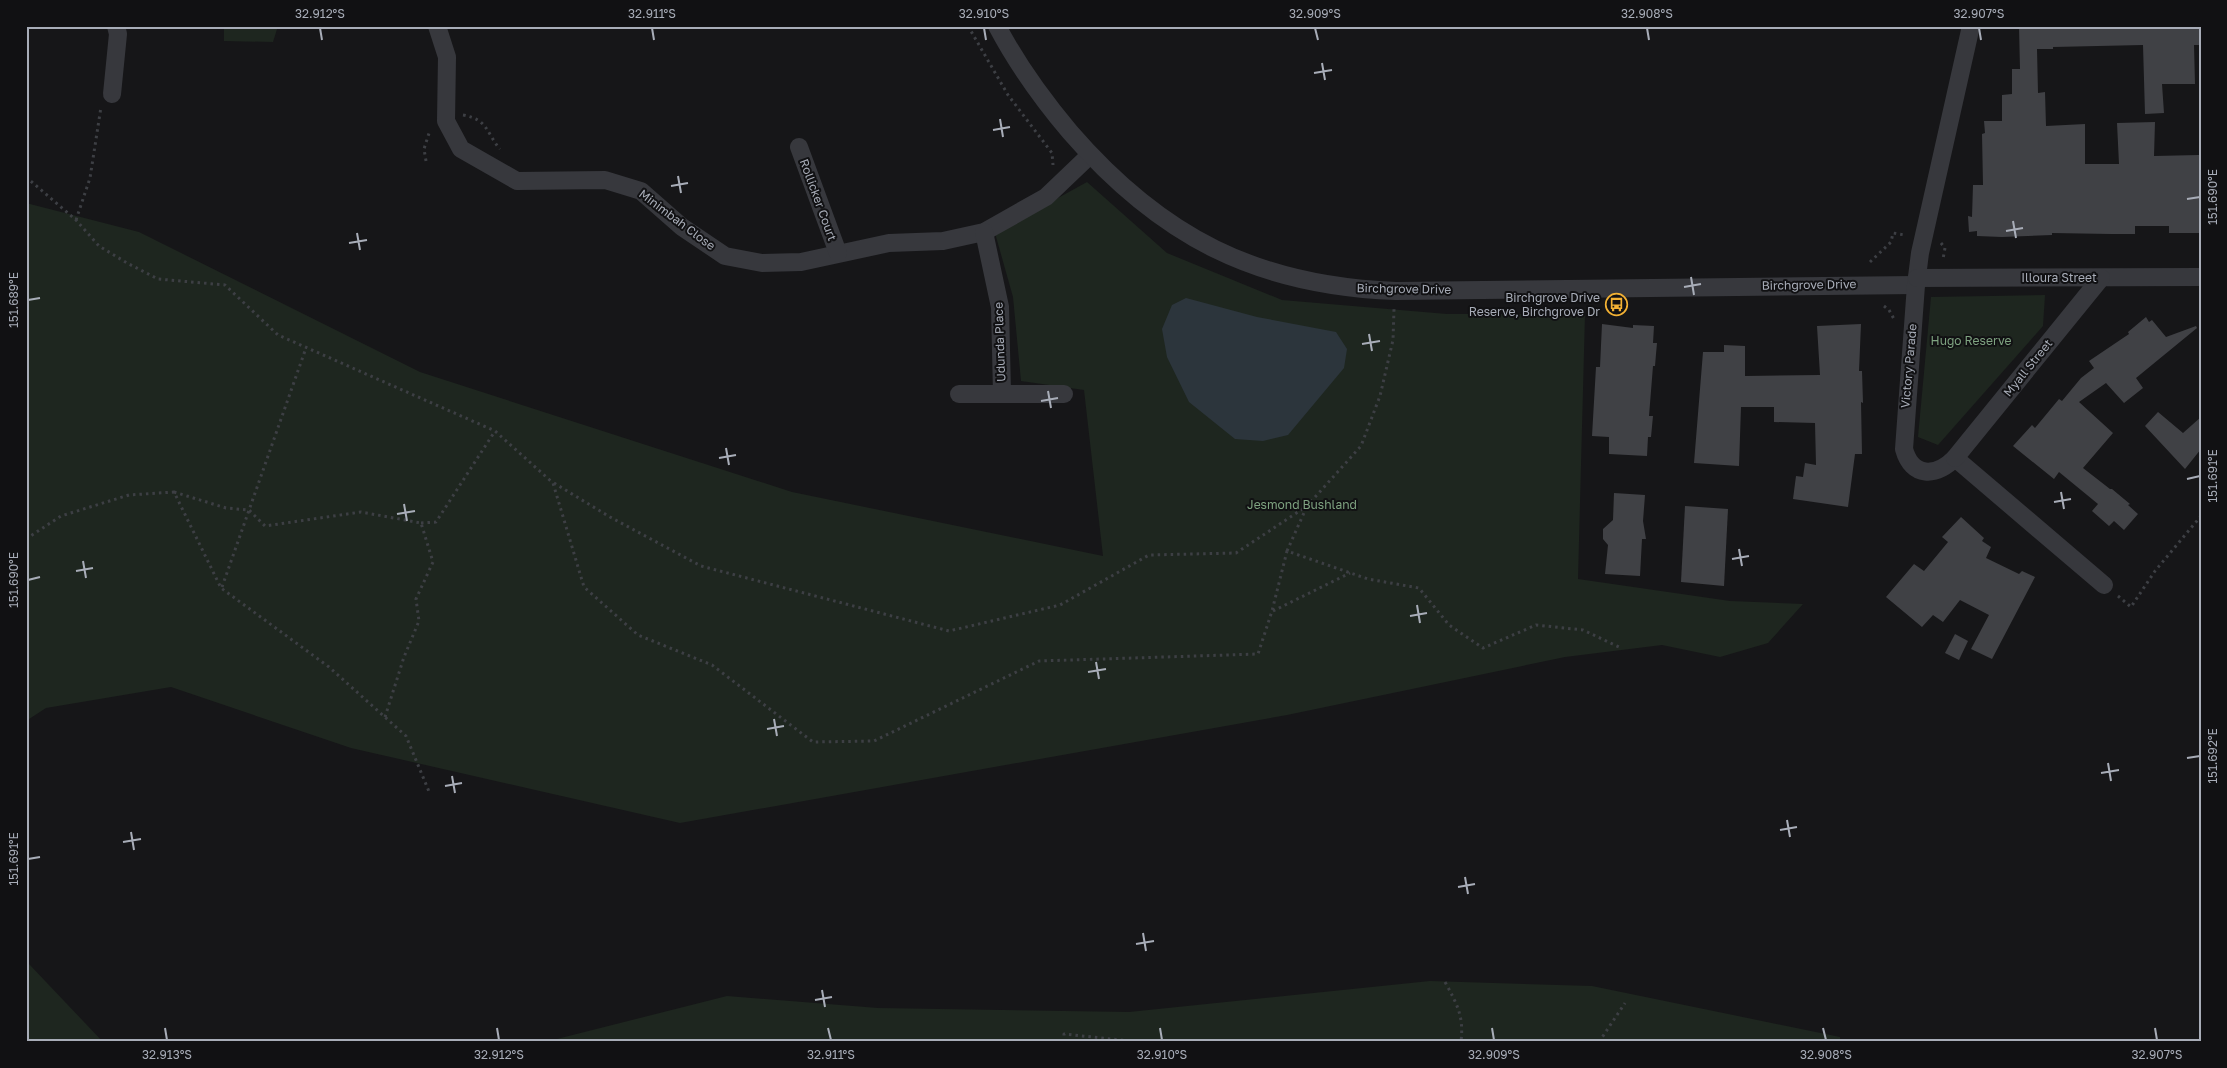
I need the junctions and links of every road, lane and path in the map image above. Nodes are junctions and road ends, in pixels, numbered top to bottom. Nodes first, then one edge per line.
1 (116, 26) edge
2 (437, 26) edge
3 (968, 26) edge
4 (998, 26) edge
5 (1971, 26) edge
6 (112, 94) joint
7 (446, 118) junction
8 (798, 147) dead end
9 (502, 151) dead end
10 (1090, 156) junction
11 (426, 161) dead end
12 (1052, 167) dead end
13 (26, 177) edge
14 (76, 220) junction
15 (984, 232) junction
16 (1905, 235) dead end
17 (838, 253) junction
18 (1870, 262) dead end
19 (2201, 277) edge
20 (2101, 278) junction
21 (1916, 281) junction
22 (1396, 291) junction
23 (306, 348) junction
24 (1002, 393) junction
25 (959, 394) dead end
26 (1064, 394) dead end
27 (495, 431) junction
28 (1955, 458) junction
29 (553, 483) junction
30 (174, 492) junction
31 (1307, 506) junction
32 (249, 510) junction
33 (2201, 516) edge
34 (420, 523) junction
35 (26, 539) edge
36 (1287, 551) junction
37 (1350, 573) junction
38 (2104, 585) dead end
39 (222, 588) junction
40 (2131, 607) dead end
41 (1272, 611) junction
42 (1619, 647) dead end
43 (385, 717) junction
44 (430, 794) dead end
45 (1445, 982) dead end
46 (1625, 1003) dead end
47 (1064, 1042) edge
48 (1139, 1042) edge
49 (1461, 1042) edge
50 (1600, 1042) edge

1 - 6 street
2 - 7 street, Minimbah Close
3 - 12 path
4 - 10 street, Birchgrove Drive
5 - 21 street, Victory Parade
6 - 14 path
7 - 9 path
7 - 11 path
7 - 17 street, Minimbah Close
8 - 17 street, Rollicker Court
10 - 15 street, Minimbah Close
10 - 22 street, Birchgrove Drive
13 - 14 path
14 - 23 path
15 - 17 street, Minimbah Close
15 - 24 street, Udunda Place
16 - 18 path
19 - 20 street, Illoura Street
20 - 21 street, Illoura Street
20 - 28 street, Myall Street
21 - 22 street, Birchgrove Drive
21 - 28 street, Victory Parade
22 - 31 path
23 - 27 path
23 - 32 path
24 - 25 street, Udunda Place
24 - 26 street, Udunda Place
27 - 29 path
27 - 34 path
28 - 38 street
29 - 31 path
29 - 41 path
30 - 32 path
30 - 35 path
30 - 39 path
31 - 36 path
32 - 34 path
32 - 39 path
33 - 40 path
34 - 43 path
36 - 37 path
36 - 41 path
37 - 41 path
37 - 42 path
39 - 43 path
43 - 44 path
45 - 49 path
46 - 50 path
47 - 48 path

